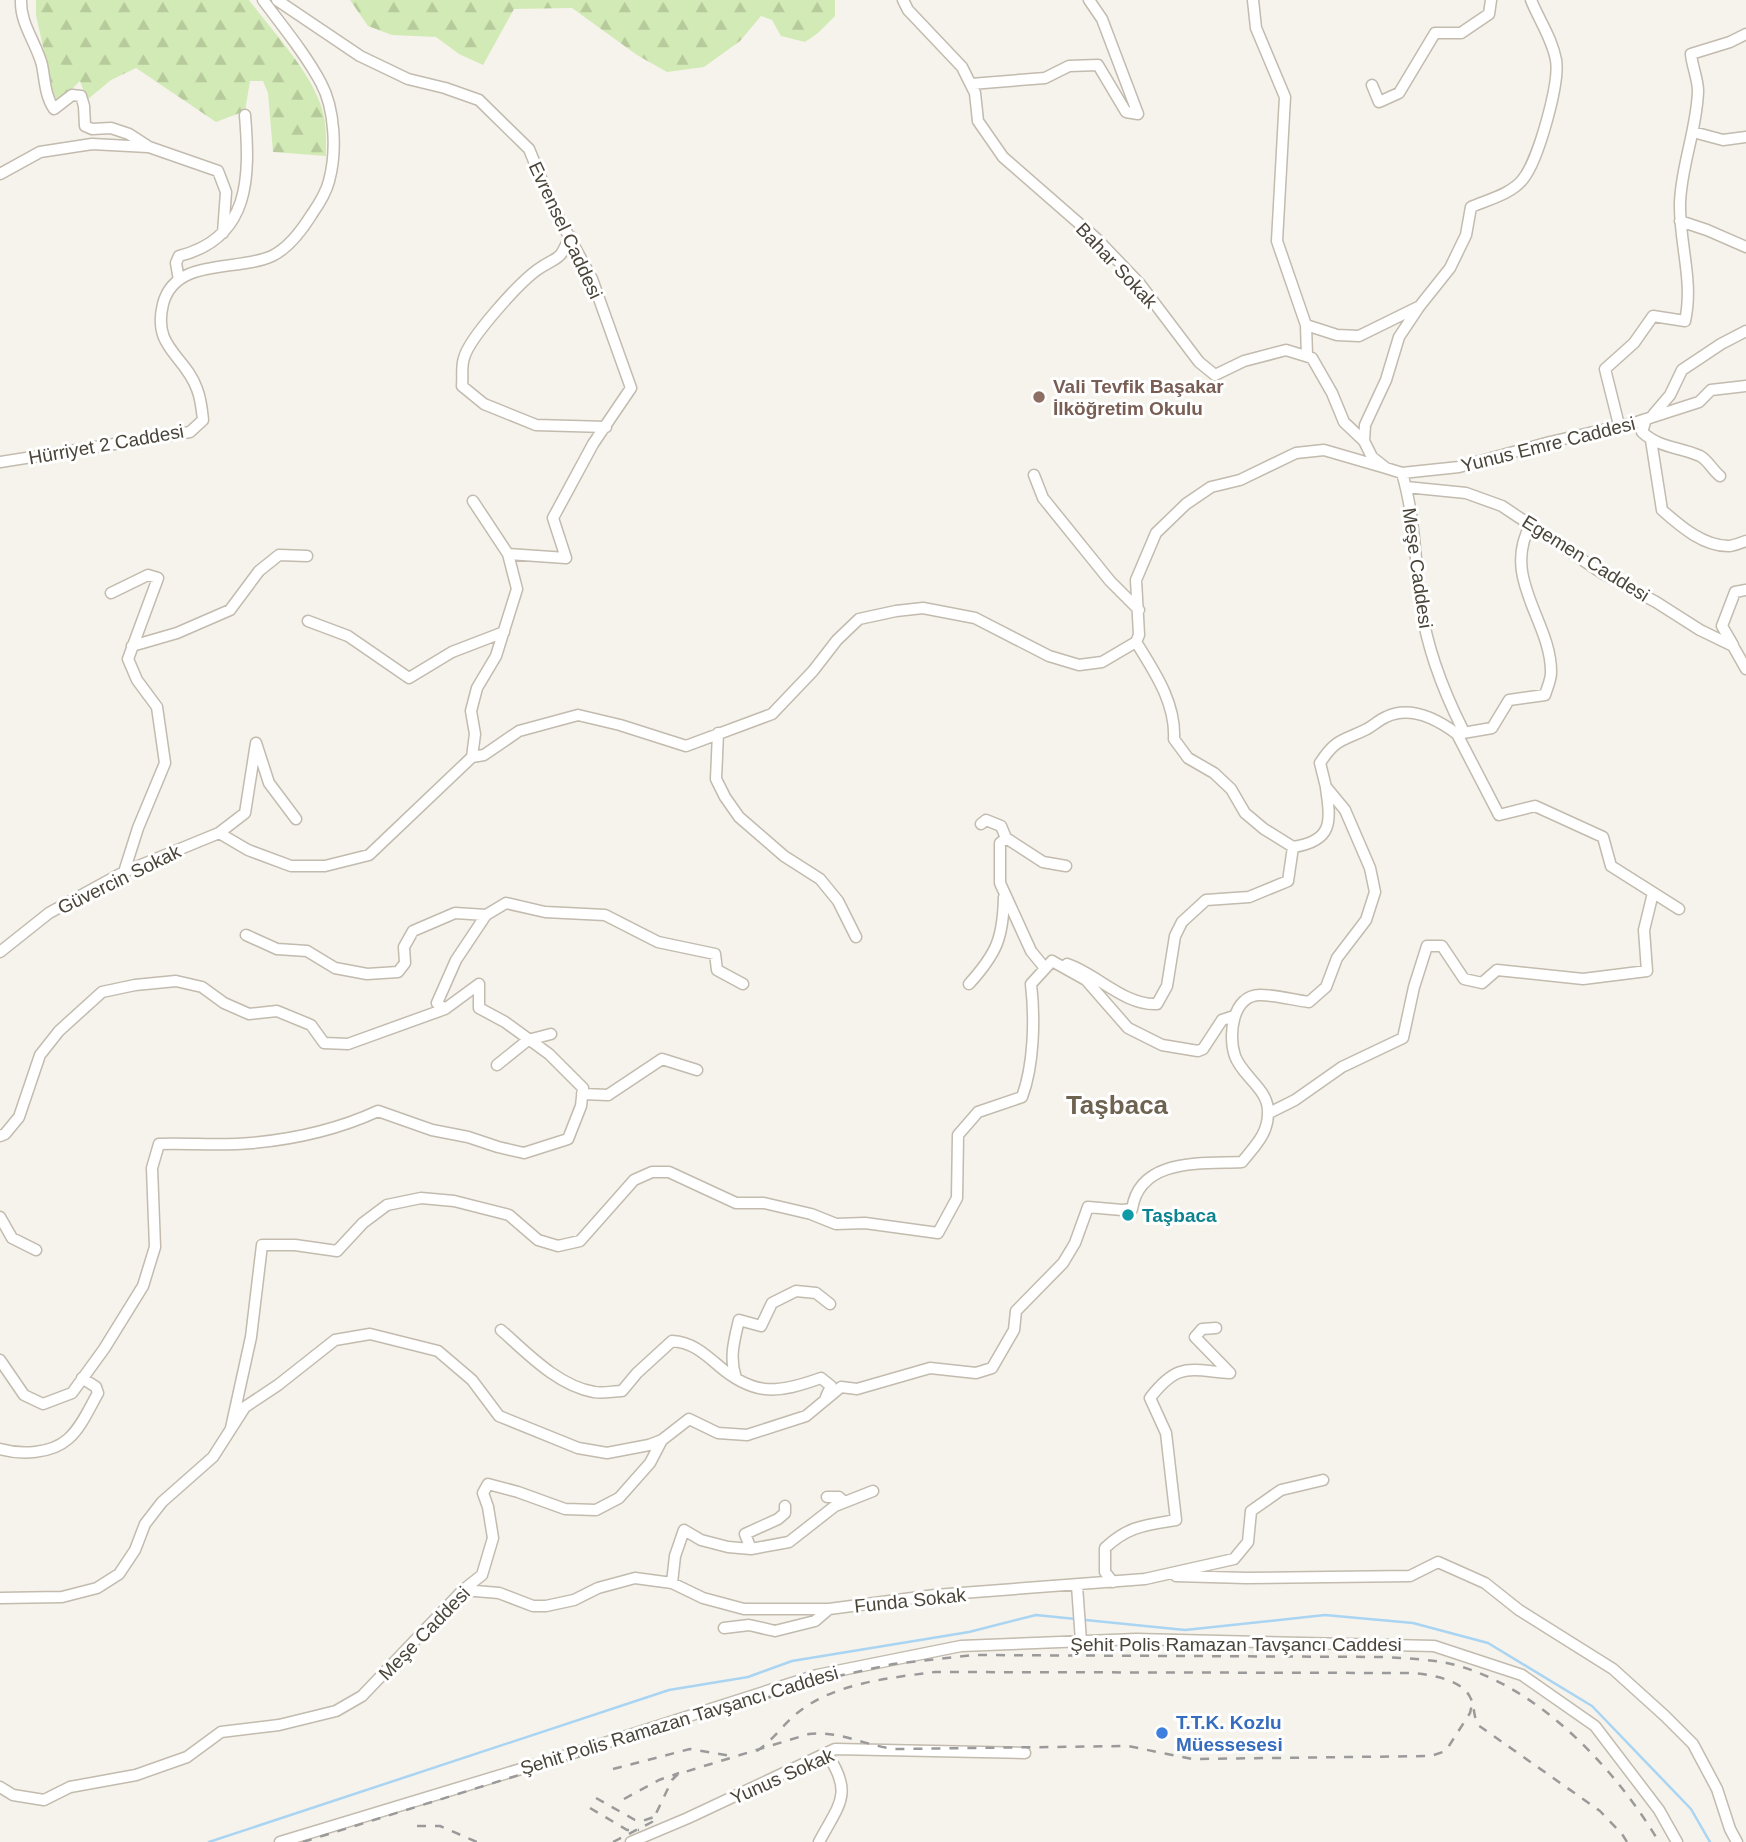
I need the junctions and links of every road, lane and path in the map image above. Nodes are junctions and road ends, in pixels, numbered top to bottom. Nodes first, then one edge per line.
1 (21, 0) edge
2 (263, 0) edge
3 (277, 0) edge
4 (903, 0) edge
5 (1089, 0) edge
6 (1252, 0) edge
7 (1491, 0) edge
8 (1531, 0) edge
9 (1746, 34) edge
10 (971, 84) junction
11 (1372, 85) dead end
12 (246, 116) dead end
13 (1693, 132) junction
14 (1746, 137) edge
15 (149, 147) junction
16 (0, 174) edge
17 (1680, 221) junction
18 (223, 233) junction
19 (570, 236) junction
20 (1746, 247) edge
21 (178, 280) junction
22 (1419, 307) junction
23 (1306, 326) junction
24 (1746, 331) edge
25 (1307, 356) junction
26 (1746, 386) edge
27 (1649, 418) junction
28 (1619, 425) junction
29 (606, 427) junction
30 (1364, 440) junction
31 (1651, 440) junction
32 (0, 463) edge
33 (1387, 468) junction
34 (1402, 473) junction
35 (1034, 475) dead end
36 (1720, 477) dead end
37 (1406, 487) junction
38 (473, 501) dead end
39 (1531, 524) junction
40 (1746, 541) edge
41 (508, 554) junction
42 (307, 556) dead end
43 (1746, 590) edge
44 (111, 593) dead end
45 (1139, 610) junction
46 (308, 621) dead end
47 (504, 632) junction
48 (1136, 642) junction
49 (132, 646) junction
50 (1733, 646) junction
51 (1746, 668) edge
52 (718, 733) junction
53 (1457, 734) junction
54 (472, 757) junction
55 (1326, 787) junction
56 (296, 819) dead end
57 (981, 824) dead end
58 (219, 833) junction
59 (1006, 838) junction
60 (1293, 847) junction
61 (1066, 866) dead end
62 (124, 872) junction
63 (1004, 892) junction
64 (1653, 893) junction
65 (1679, 909) dead end
66 (486, 915) junction
67 (246, 936) dead end
68 (856, 937) dead end
69 (0, 952) edge
70 (1048, 964) junction
71 (743, 984) dead end
72 (969, 984) dead end
73 (444, 1009) junction
74 (1234, 1017) junction
75 (551, 1034) dead end
76 (528, 1040) junction
77 (497, 1065) dead end
78 (697, 1070) dead end
79 (582, 1094) junction
80 (1269, 1113) junction
81 (0, 1136) edge
82 (0, 1217) edge
83 (36, 1250) dead end
84 (830, 1304) dead end
85 (1216, 1328) dead end
86 (501, 1330) dead end
87 (0, 1360) edge
88 (82, 1378) junction
89 (736, 1379) junction
90 (826, 1399) junction
91 (231, 1428) junction
92 (662, 1440) junction
93 (0, 1449) edge
94 (1323, 1480) dead end
95 (873, 1491) dead end
96 (827, 1497) dead end
97 (843, 1501) junction
98 (785, 1506) dead end
99 (751, 1549) junction
100 (1163, 1575) junction
101 (1113, 1582) junction
102 (672, 1583) junction
103 (1077, 1586) junction
104 (463, 1590) junction
105 (0, 1598) edge
106 (829, 1609) junction
107 (724, 1628) dead end
108 (1081, 1641) junction
109 (1025, 1753) dead end
110 (827, 1754) junction
111 (0, 1787) edge
112 (280, 1842) edge
113 (632, 1842) edge
114 (819, 1842) edge
115 (1677, 1842) edge
116 (1737, 1842) edge

1 - 15 street
2 - 21 street
3 - 19 street, Evrensel Caddesi
4 - 10 street, Bahar Sokak
5 - 10 street
6 - 23 street
7 - 11 street
8 - 22 street
9 - 13 street
10 - 25 street, Bahar Sokak
12 - 18 street
13 - 14 street
13 - 17 street
15 - 16 street
15 - 18 street
17 - 20 street
17 - 28 street
18 - 21 street
19 - 29 street, Evrensel Caddesi
19 - 29 street
21 - 32 street, Hürriyet 2 Caddesi
22 - 23 street
22 - 30 street
23 - 25 street
24 - 27 street
25 - 30 street
26 - 27 street, Yunus Emre Caddesi
27 - 28 street, Yunus Emre Caddesi
27 - 31 street
28 - 34 street, Yunus Emre Caddesi
29 - 41 street, Evrensel Caddesi
30 - 33 street
31 - 36 street
31 - 40 street
33 - 34 street, Yunus Emre Caddesi
33 - 45 street
34 - 37 street, Meşe Caddesi
35 - 45 street
37 - 39 street, Egemen Caddesi
37 - 53 street, Meşe Caddesi
38 - 41 street
39 - 50 street, Egemen Caddesi
39 - 53 street
41 - 47 street
42 - 49 street
43 - 50 street
44 - 49 street
45 - 48 street
46 - 47 street
47 - 54 street
48 - 52 street
48 - 60 street
49 - 62 street
50 - 51 street
52 - 54 street
52 - 68 street
53 - 55 street
53 - 64 street
54 - 58 street
55 - 60 street
55 - 74 street
56 - 58 street, Güvercin Sokak
57 - 59 street
58 - 62 street, Güvercin Sokak
59 - 61 street
59 - 63 street
60 - 70 street
62 - 69 street, Güvercin Sokak
63 - 70 street
63 - 72 street
64 - 65 street
64 - 80 street
66 - 67 street
66 - 71 street
66 - 73 street
70 - 74 street
70 - 91 street
73 - 76 street
73 - 81 street
74 - 80 street
75 - 76 street
76 - 77 street
76 - 79 street
78 - 79 street
79 - 88 street
80 - 90 street, Meşe Caddesi
82 - 83 street
84 - 89 street
85 - 101 street
86 - 89 street
87 - 88 street
88 - 93 street
89 - 90 street
90 - 92 street, Meşe Caddesi
91 - 92 street
91 - 105 street
92 - 104 street, Meşe Caddesi
94 - 100 street, Funda Sokak
95 - 97 street
96 - 97 street
97 - 99 street
98 - 99 street
99 - 102 street
100 - 101 street, Funda Sokak
100 - 116 street
101 - 103 street, Funda Sokak
102 - 104 street, Funda Sokak
102 - 106 street, Funda Sokak
103 - 106 street, Funda Sokak
103 - 108 street
104 - 111 street, Meşe Caddesi
106 - 107 street
108 - 112 street, Şehit Polis Ramazan Tavşancı Caddesi
108 - 115 street, Şehit Polis Ramazan Tavşancı Caddesi
109 - 110 street, Yunus Sokak
110 - 113 street, Yunus Sokak
110 - 114 street

